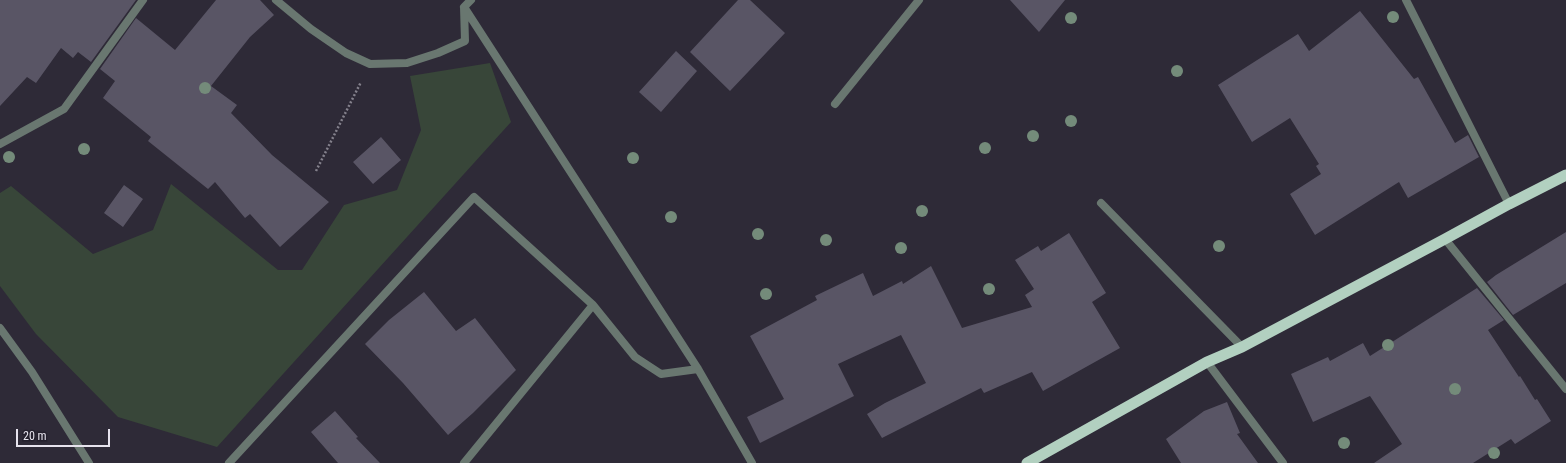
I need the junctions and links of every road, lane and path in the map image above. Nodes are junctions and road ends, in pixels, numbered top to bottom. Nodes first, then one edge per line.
1 (143, 0) edge
2 (276, 0) edge
3 (471, 0) edge
4 (919, 0) edge
5 (1406, 0) edge
6 (464, 7) junction
7 (370, 64) junction
8 (836, 104) dead end
9 (0, 144) edge
10 (316, 171) dead end
11 (1566, 175) edge
12 (1101, 203) dead end
13 (1509, 204) junction
14 (1445, 239) junction
15 (593, 305) junction
16 (0, 328) edge
17 (1242, 347) junction
18 (1207, 362) junction
19 (698, 368) junction
20 (1566, 389) edge
21 (89, 463) edge
22 (229, 463) edge
23 (464, 463) edge
24 (752, 463) edge
25 (1027, 463) edge
26 (1283, 463) edge

1 - 9 street
2 - 7 street
3 - 6 street
4 - 8 street
5 - 13 street
6 - 7 street
6 - 19 street
7 - 10 path
11 - 13 highway
12 - 17 street
13 - 14 highway
14 - 17 highway
14 - 20 street
15 - 19 street
15 - 22 street
15 - 23 street
16 - 21 street
17 - 18 highway
18 - 25 highway
18 - 26 street
19 - 24 street

